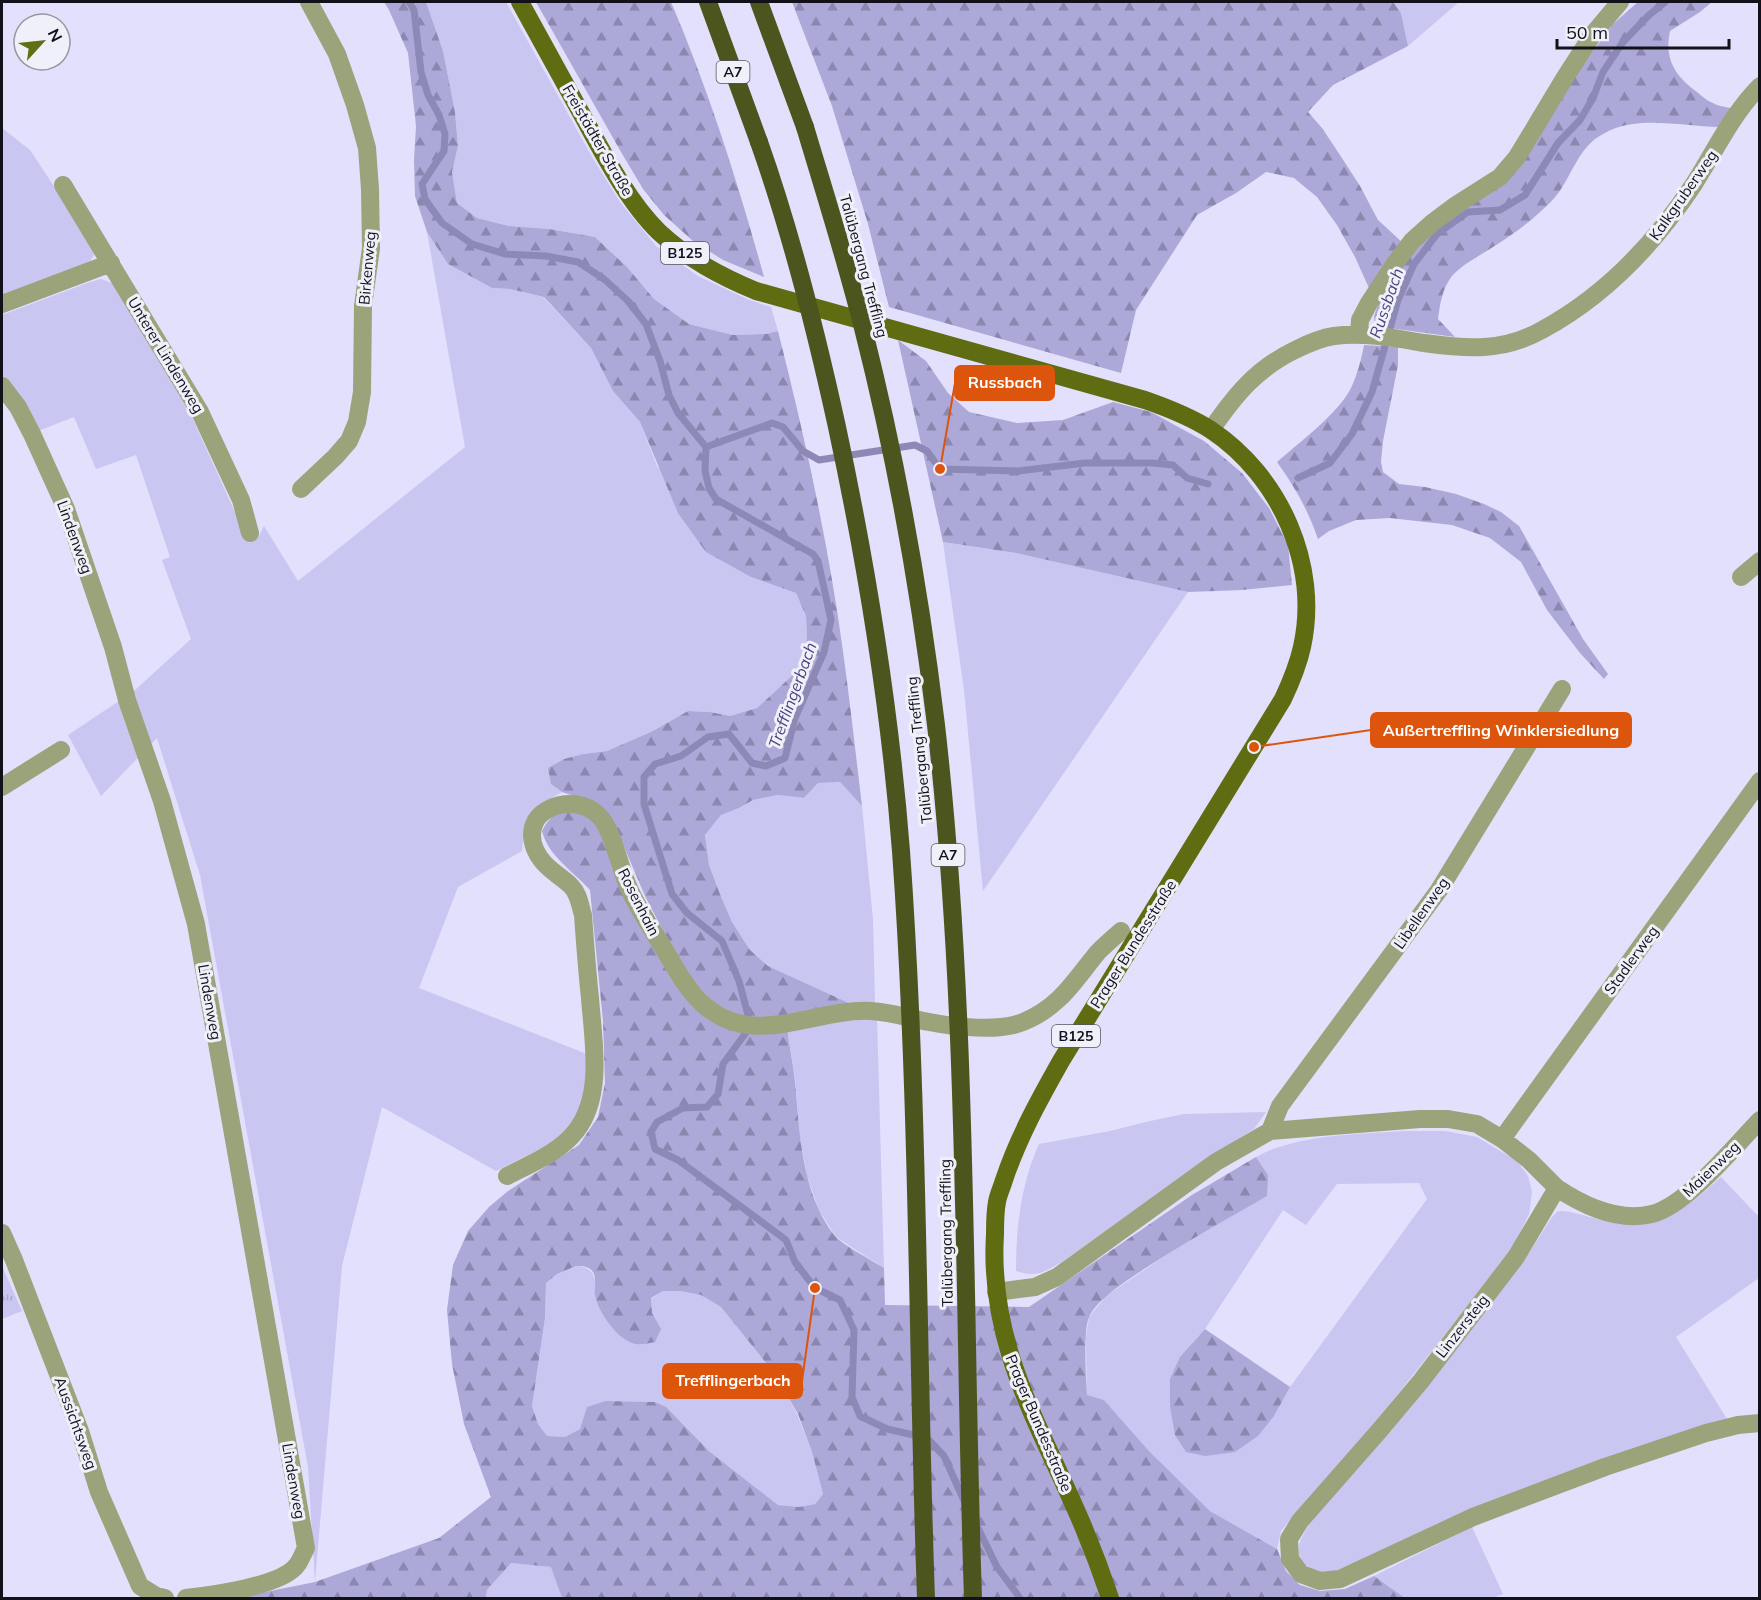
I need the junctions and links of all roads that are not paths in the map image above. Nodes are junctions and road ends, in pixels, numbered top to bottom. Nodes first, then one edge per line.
1 (309, 2) edge
2 (520, 2) edge
3 (708, 2) edge
4 (759, 2) edge
5 (1620, 2) edge
6 (1760, 86) edge
7 (63, 185) dead end
8 (111, 263) junction
9 (2, 304) edge
10 (1365, 336) junction
11 (2, 386) edge
12 (1211, 430) junction
13 (301, 489) dead end
14 (250, 533) dead end
15 (1760, 561) edge
16 (1741, 577) dead end
17 (1562, 689) dead end
18 (61, 750) dead end
19 (1760, 781) edge
20 (2, 787) edge
21 (1121, 931) dead end
22 (1760, 1120) edge
23 (1270, 1131) junction
24 (1502, 1139) junction
25 (507, 1176) dead end
26 (1557, 1188) junction
27 (2, 1233) edge
28 (996, 1292) junction
29 (1760, 1423) edge
30 (165, 1599) edge
31 (186, 1599) edge
32 (926, 1599) edge
33 (973, 1599) edge
34 (1110, 1599) edge

1 - 13 street, Birkenweg
2 - 12 main road, Freistädter Straße / B125
3 - 32 highway, Talübergang Treffling / A7, bridge
4 - 33 highway, Talübergang Treffling / A7, bridge
5 - 10 street
6 - 10 street, Kalkgruberweg
7 - 8 street, Unterer Lindenweg
8 - 9 street
8 - 14 street, Unterer Lindenweg
10 - 12 street, Kalkgruberweg
11 - 31 street, Lindenweg
12 - 28 main road, Prager Bundesstraße / B125
15 - 16 street
17 - 23 street, Libellenweg
18 - 20 street
19 - 24 street, Stadlerweg
21 - 25 street, Rosenhain
22 - 26 street, Maienweg
23 - 24 street
23 - 28 street
24 - 26 street
26 - 29 street, Linzersteig
27 - 30 street, Aussichtsweg
28 - 34 main road, Prager Bundesstraße / B125

